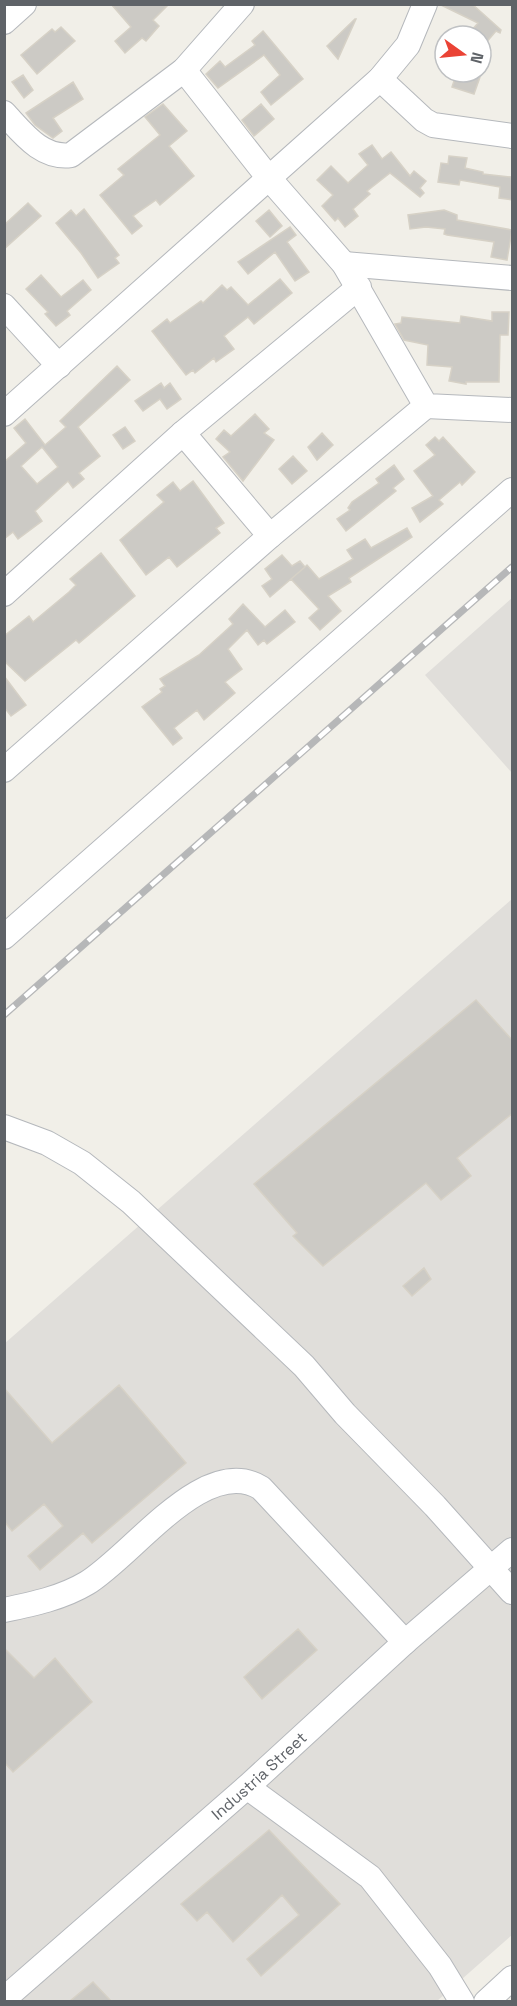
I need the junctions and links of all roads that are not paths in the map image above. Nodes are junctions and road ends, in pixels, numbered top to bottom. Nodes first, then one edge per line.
1 (24, 4) edge
2 (242, 4) edge
3 (425, 4) edge
4 (4, 22) edge
5 (184, 70) junction
6 (380, 79) junction
7 (4, 113) edge
8 (513, 136) edge
9 (268, 177) junction
10 (344, 264) junction
11 (513, 278) edge
12 (359, 287) junction
13 (4, 306) edge
14 (59, 366) junction
15 (426, 406) junction
16 (513, 410) edge
17 (4, 414) edge
18 (183, 432) junction
19 (513, 490) edge
20 (270, 536) junction
21 (4, 594) edge
22 (4, 770) edge
23 (4, 936) edge
24 (4, 1127) edge
25 (513, 1550) edge
26 (492, 1569) junction
27 (513, 1592) edge
28 (4, 1610) edge
29 (405, 1642) junction
30 (247, 1787) junction
31 (512, 1979) edge
32 (4, 1999) edge
33 (462, 2001) edge
34 (486, 2001) edge

1 - 4 street
2 - 5 street
3 - 6 street
5 - 7 street
5 - 9 street
6 - 8 street
6 - 9 street
9 - 10 street
9 - 14 street
10 - 11 street
10 - 12 street
12 - 15 street
12 - 18 street
13 - 14 street
14 - 17 street
15 - 16 street
15 - 20 street
18 - 20 street
18 - 21 street
19 - 23 street
20 - 22 street
24 - 26 street
25 - 26 street, Industria Street
26 - 27 street
26 - 29 street, Industria Street
28 - 29 street
29 - 30 street, Industria Street
30 - 32 street, Industria Street
30 - 33 street
31 - 34 street

